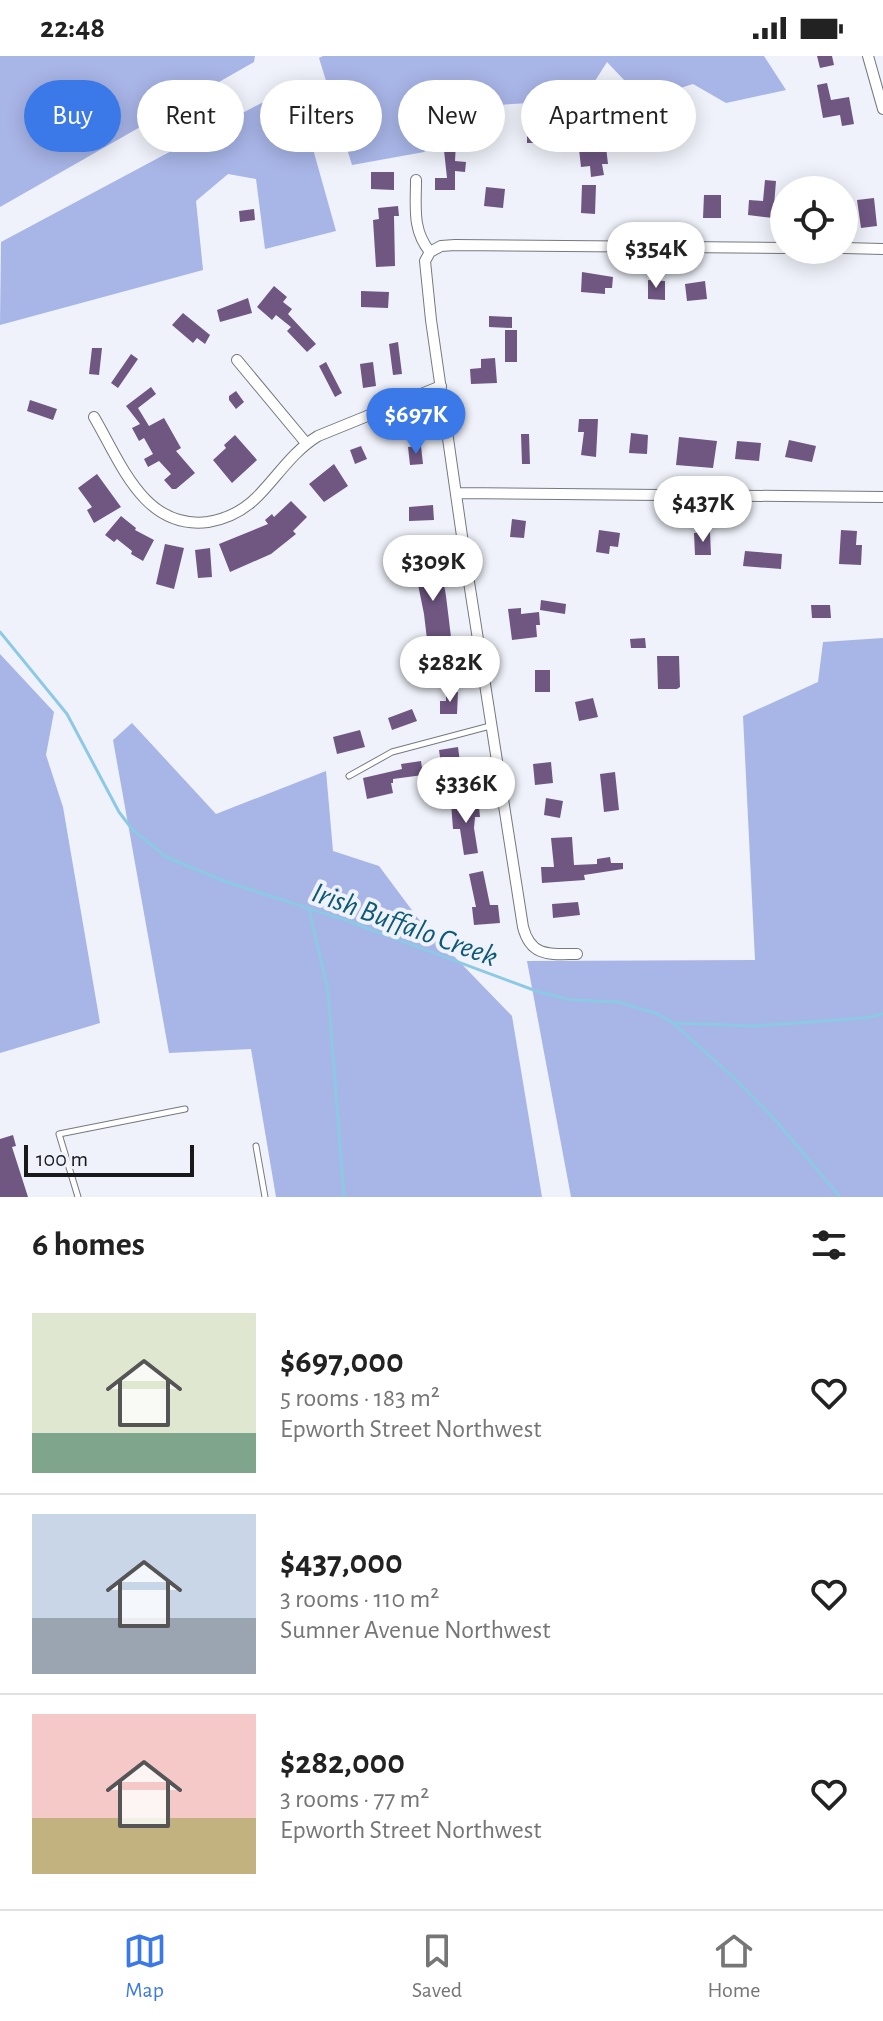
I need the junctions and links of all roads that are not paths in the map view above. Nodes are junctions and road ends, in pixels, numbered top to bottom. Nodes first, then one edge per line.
1 (868, 56) edge
2 (883, 109) edge
3 (416, 180) dead end
4 (770, 248) edge
5 (858, 248) edge
6 (883, 249) edge
7 (430, 252) junction
8 (237, 360) dead end
9 (441, 386) junction
10 (94, 417) dead end
11 (306, 443) junction
12 (457, 493) junction
13 (883, 497) edge
14 (491, 726) junction
15 (349, 776) dead end
16 (577, 954) dead end
17 (185, 1109) dead end
18 (256, 1146) dead end
19 (78, 1197) edge
20 (265, 1197) edge

1 - 2 street
3 - 7 street
4 - 7 street
5 - 6 street
7 - 9 street
8 - 11 street
9 - 11 street
9 - 12 street
10 - 11 street
12 - 13 street
12 - 14 street
14 - 15 lane
14 - 16 street
17 - 19 lane
18 - 20 lane

